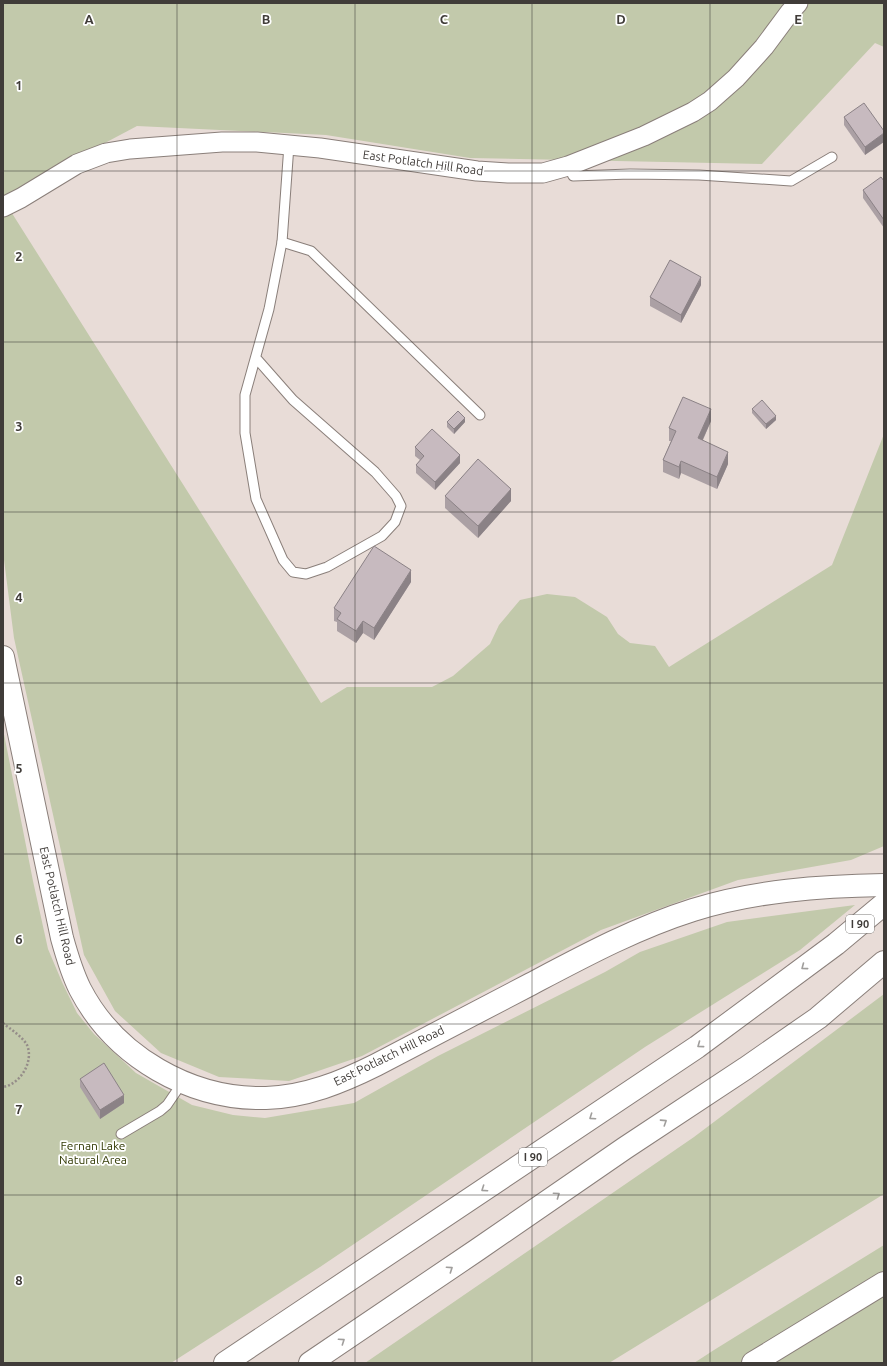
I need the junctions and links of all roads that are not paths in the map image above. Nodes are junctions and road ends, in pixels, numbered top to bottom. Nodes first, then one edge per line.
1 (798, 3) edge
2 (289, 145) junction
3 (832, 157) dead end
4 (568, 166) junction
5 (3, 207) edge
6 (282, 242) junction
7 (256, 358) junction
8 (480, 415) dead end
9 (3, 657) edge
10 (884, 885) edge
11 (884, 904) edge
12 (884, 962) edge
13 (182, 1082) junction
14 (121, 1134) dead end
15 (884, 1283) edge
16 (225, 1363) edge
17 (310, 1363) edge
18 (753, 1363) edge

1 - 4 street, East Potlatch Hill Road
2 - 4 street, East Potlatch Hill Road
2 - 5 street, East Potlatch Hill Road
2 - 6 lane
3 - 4 lane
6 - 7 lane
6 - 8 lane
7 - 7 lane
9 - 13 main road, East Potlatch Hill Road
10 - 13 main road, East Potlatch Hill Road
11 -> 16 main road, I 90
17 -> 12 main road
13 - 14 lane
15 - 18 main road

